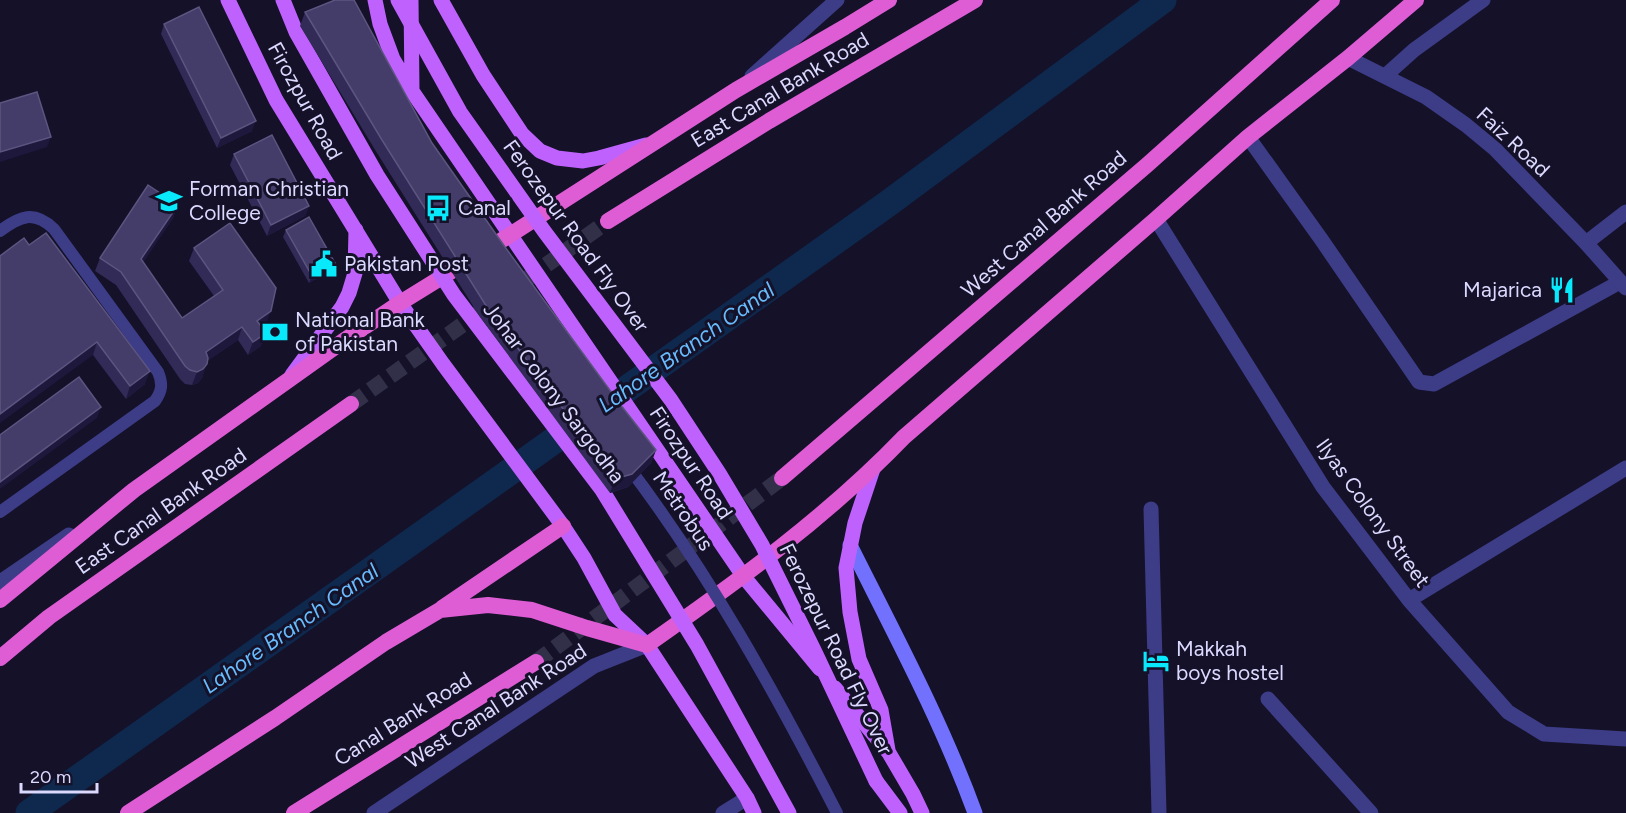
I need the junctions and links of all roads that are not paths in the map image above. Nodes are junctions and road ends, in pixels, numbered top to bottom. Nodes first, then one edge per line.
1 (228, 0) edge
2 (283, 0) edge
3 (375, 0) edge
4 (398, 0) edge
5 (411, 0) edge
6 (441, 0) edge
7 (837, 0) edge
8 (889, 0) edge
9 (975, 0) edge
10 (1332, 0) edge
11 (1416, 0) edge
12 (1483, 0) edge
13 (1348, 58) junction
14 (1384, 76) junction
15 (736, 90) junction
16 (412, 91) junction
17 (1248, 137) junction
18 (653, 143) junction
19 (1626, 212) edge
20 (1156, 219) junction
21 (608, 221) tunnel mouth
22 (356, 230) junction
23 (0, 231) edge
24 (510, 235) junction
25 (1586, 243) junction
26 (463, 247) edge
27 (476, 265) edge
28 (1623, 285) edge
29 (400, 303) junction
30 (289, 380) junction
31 (351, 404) tunnel mouth
32 (618, 454) edge
33 (1626, 468) edge
34 (873, 469) junction
35 (782, 478) tunnel mouth
36 (134, 490) junction
37 (1151, 509) dead end
38 (0, 512) edge
39 (563, 526) junction
40 (850, 544) junction
41 (744, 577) junction
42 (0, 582) edge
43 (0, 600) edge
44 (1409, 600) junction
45 (440, 610) junction
46 (648, 645) junction
47 (0, 658) edge
48 (536, 662) tunnel mouth
49 (1268, 699) dead end
50 (1626, 739) edge
51 (889, 753) junction
52 (876, 781) junction
53 (747, 798) junction
54 (128, 813) edge
55 (294, 813) edge
56 (374, 813) edge
57 (723, 813) edge
58 (754, 813) edge
59 (789, 813) edge
60 (837, 813) edge
61 (888, 813) edge
62 (900, 813) edge
63 (922, 813) edge
64 (975, 813) edge
65 (1159, 813) edge
66 (1371, 813) edge

1 - 22 main road, Firozpur Road
2 - 59 main road, Johar Colony Sargodha, bridge
3 - 16 main road, Firozpur Road
4 - 52 main road, Ferozepur Road Fly Over, bridge
5 - 16 main road
6 - 18 main road
7 - 15 street, East Canal Bank Road
8 - 15 highway
9 - 21 highway, East Canal Bank Road
10 - 35 highway, West Canal Bank Road
11 - 13 highway
12 - 14 street
13 - 14 street, Faiz Road
13 - 17 highway
14 - 25 street, Faiz Road
15 - 18 highway
16 - 24 main road, Firozpur Road
17 - 20 highway
17 - 28 street
18 - 24 highway
19 - 25 street
20 - 34 highway
20 - 44 street, Ilyas Colony Street
22 - 29 main road, Firozpur Road
22 - 30 main road
23 - 38 lane
24 - 29 highway
24 - 41 main road, Firozpur Road
25 - 28 street, Faiz Road
26 - 27 lane
29 - 30 highway
29 - 39 main road, Firozpur Road
30 - 36 highway
31 - 47 highway, East Canal Bank Road
32 - 60 lane, Metrobus, bridge
33 - 44 street
34 - 40 main road
34 - 41 highway
36 - 42 street, East Canal Bank Road
36 - 43 highway
37 - 65 street
39 - 45 highway
39 - 46 main road, Firozpur Road
40 - 51 main road
40 - 64 main road
41 - 46 highway
41 - 51 main road, Firozpur Road
44 - 50 street, Ilyas Colony Street
45 - 46 highway
45 - 54 highway
46 - 53 main road, Firozpur Road
46 - 56 street, West Canal Bank Road
48 - 55 highway, Canal Bank Road
49 - 66 street
51 - 63 main road, Firozpur Road
52 - 61 main road, Ferozepur Road Fly Over
52 - 62 main road
53 - 57 street
53 - 58 main road, Firozpur Road

